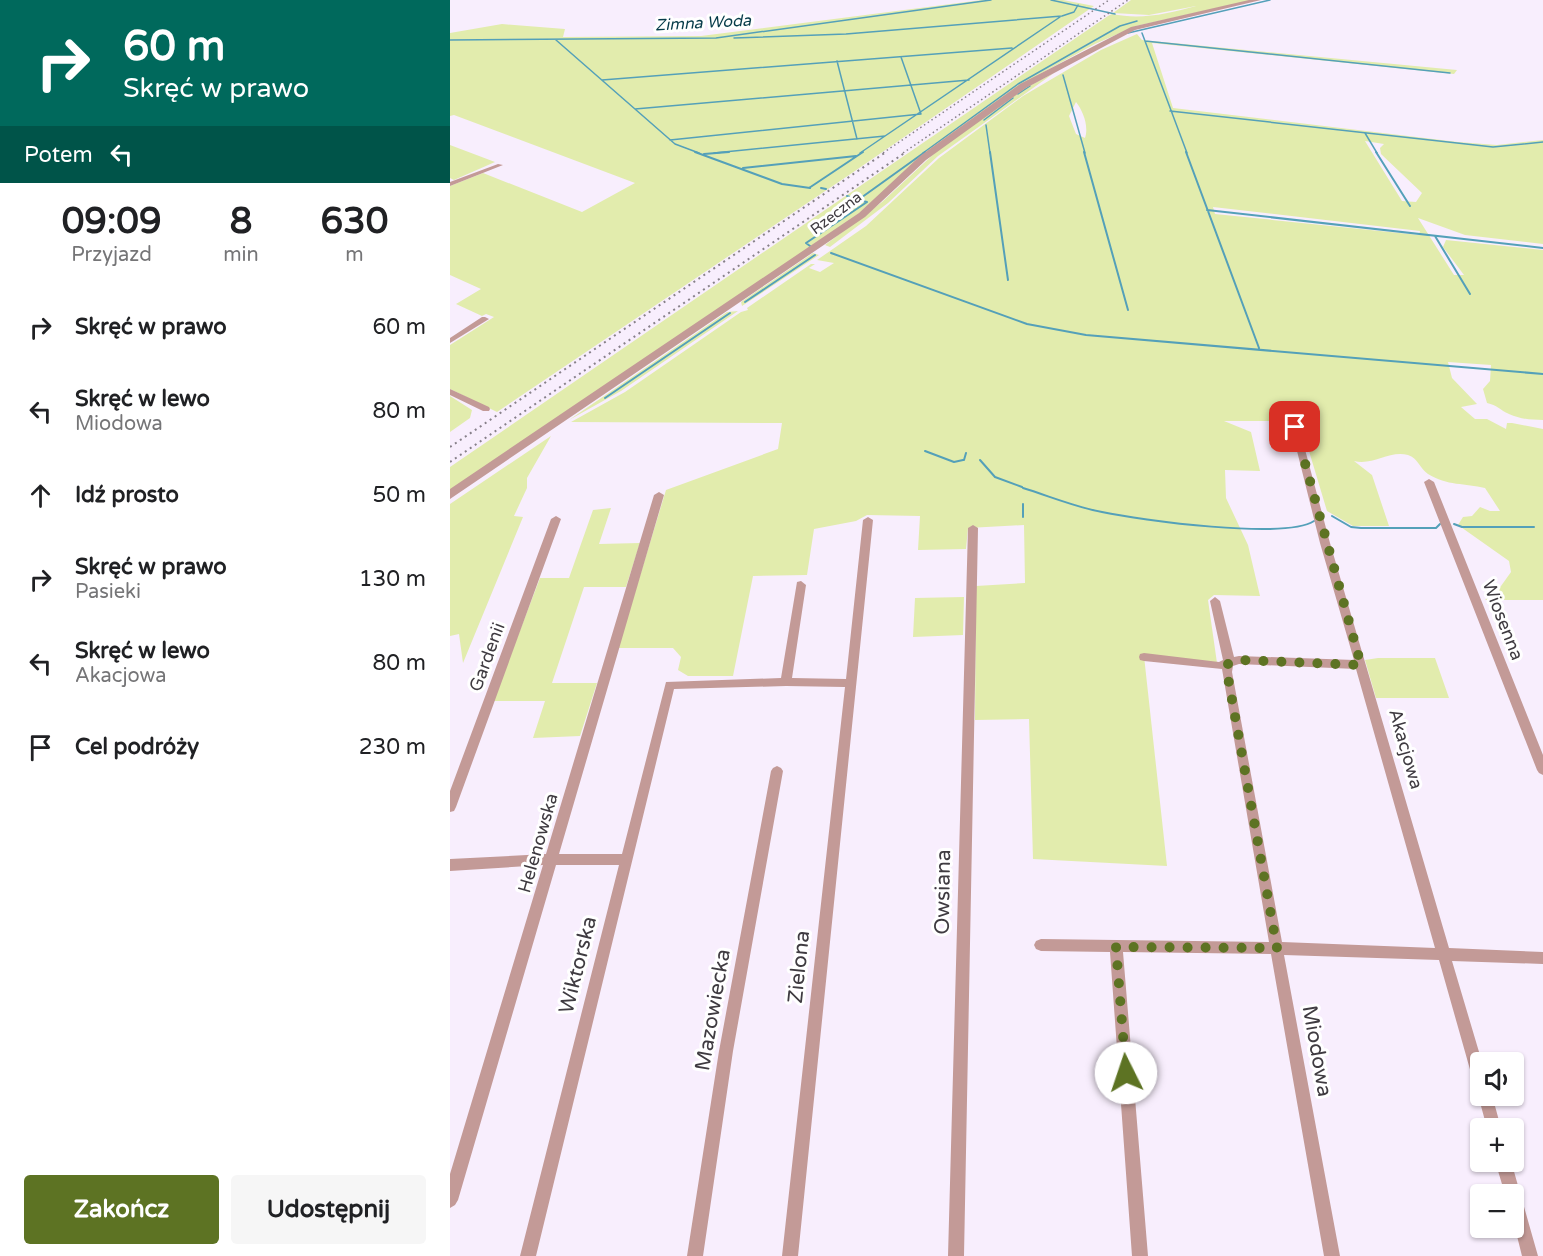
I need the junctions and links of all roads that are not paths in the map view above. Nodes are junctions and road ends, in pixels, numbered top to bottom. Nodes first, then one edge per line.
1 (1258, 0) edge
2 (500, 165) dead end
3 (450, 184) edge
4 (485, 319) dead end
5 (450, 341) edge
6 (450, 392) edge
7 (486, 409) dead end
8 (1295, 427) dead end
9 (1429, 482) dead end
10 (450, 495) edge
11 (659, 495) dead end
12 (556, 519) dead end
13 (868, 519) dead end
14 (973, 528) dead end
15 (801, 585) dead end
16 (1215, 601) dead end
17 (1144, 657) dead end
18 (1228, 664) junction
19 (1361, 665) junction
20 (786, 682) junction
21 (851, 683) junction
22 (1543, 770) edge
23 (777, 771) dead end
24 (450, 807) edge
25 (552, 859) junction
26 (626, 860) junction
27 (450, 864) edge
28 (1041, 945) dead end
29 (1116, 947) junction
30 (1277, 948) junction
31 (1445, 957) junction
32 (1543, 958) edge
33 (1472, 1052) edge
34 (450, 1200) edge
35 (1524, 1234) edge
36 (528, 1256) edge
37 (696, 1256) edge
38 (790, 1256) edge
39 (956, 1256) edge
40 (1140, 1256) edge
41 (1332, 1256) edge
42 (1530, 1256) edge

1 - 10 street, Rzeczna
2 - 3 street
4 - 5 street
6 - 7 street
8 - 19 street, Akacjowa
9 - 22 street, Wiosenna
11 - 25 street, Helenowska
12 - 24 street, Gardenii
13 - 21 street, Zielona
14 - 39 street, Owsiana
15 - 20 street
16 - 18 street, Miodowa
17 - 18 street
18 - 19 street
18 - 30 street, Miodowa
19 - 31 street, Akacjowa
20 - 21 street
20 - 26 street, Wiktorska
21 - 38 street, Zielona
23 - 37 street, Mazowiecka
25 - 26 street
25 - 27 street
25 - 34 street, Helenowska
26 - 36 street, Wiktorska
28 - 29 street
29 - 30 street
29 - 40 street
30 - 31 street
30 - 41 street, Miodowa
31 - 32 street
31 - 33 street, Akacjowa
35 - 42 street

